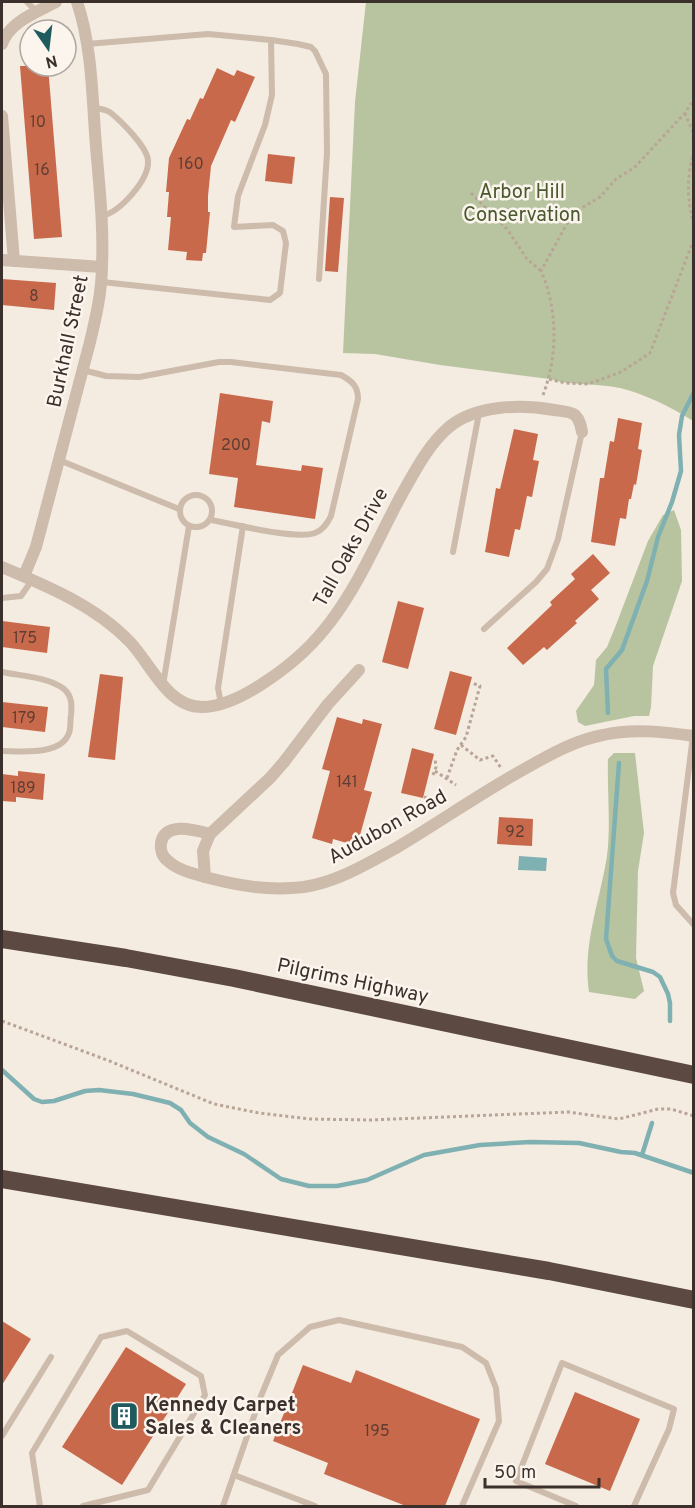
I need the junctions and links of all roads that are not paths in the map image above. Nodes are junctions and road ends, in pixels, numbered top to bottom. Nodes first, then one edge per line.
1 (27, 2) edge
2 (56, 2) edge
3 (77, 2) edge
4 (37, 12) junction
5 (271, 40) junction
6 (2, 44) edge
7 (87, 44) junction
8 (94, 108) junction
9 (2, 116) edge
10 (101, 216) junction
11 (8, 261) edge
12 (102, 267) junction
13 (319, 279) dead end
14 (101, 282) junction
15 (83, 370) junction
16 (479, 413) junction
17 (582, 432) joint
18 (59, 460) junction
19 (179, 509) junction
20 (211, 520) junction
21 (189, 526) junction
22 (243, 526) junction
23 (453, 552) dead end
24 (2, 567) edge
25 (28, 578) junction
26 (2, 598) edge
27 (484, 629) dead end
28 (359, 670) dead end
29 (2, 672) edge
30 (163, 685) junction
31 (220, 704) junction
32 (693, 736) edge
33 (2, 752) edge
34 (210, 834) junction
35 (205, 877) junction
36 (693, 925) edge
37 (2, 939) edge
38 (693, 1075) edge
39 (2, 1179) edge
40 (693, 1300) edge
41 (51, 1357) dead end
42 (2, 1436) edge
43 (234, 1475) junction
44 (40, 1506) edge
45 (83, 1506) edge
46 (223, 1506) edge
47 (315, 1506) edge
48 (462, 1506) edge
49 (576, 1506) edge
50 (634, 1506) edge

1 - 4 lane
2 - 4 street
3 - 7 street, Burkhall Street
4 - 6 street
5 - 7 lane
5 - 13 lane
5 - 14 lane
7 - 8 street, Burkhall Street
8 - 10 street, Burkhall Street
8 - 10 lane
9 - 11 street
10 - 12 street, Burkhall Street
11 - 12 street
12 - 14 street, Burkhall Street
14 - 15 street, Burkhall Street
15 - 18 street, Burkhall Street
15 - 22 lane
16 - 17 street, Tall Oaks Drive
16 - 23 lane
16 - 31 street, Tall Oaks Drive
17 - 27 lane
18 - 19 lane
18 - 25 street, Burkhall Street
19 - 20 lane
19 - 21 lane
20 - 21 lane
20 - 22 lane
21 - 30 lane
22 - 31 lane
24 - 25 street, Tall Oaks Drive
25 - 26 lane
25 - 30 street, Tall Oaks Drive
28 - 34 street
29 - 33 lane
30 - 31 street, Tall Oaks Drive
32 - 35 street, Audubon Road
32 - 36 lane
34 - 35 street
34 - 35 street, Audubon Road
37 - 38 highway, Pilgrims Highway
39 - 40 highway
41 - 42 lane
43 - 46 lane
43 - 47 lane
43 - 48 lane
44 - 45 lane
49 - 50 lane

